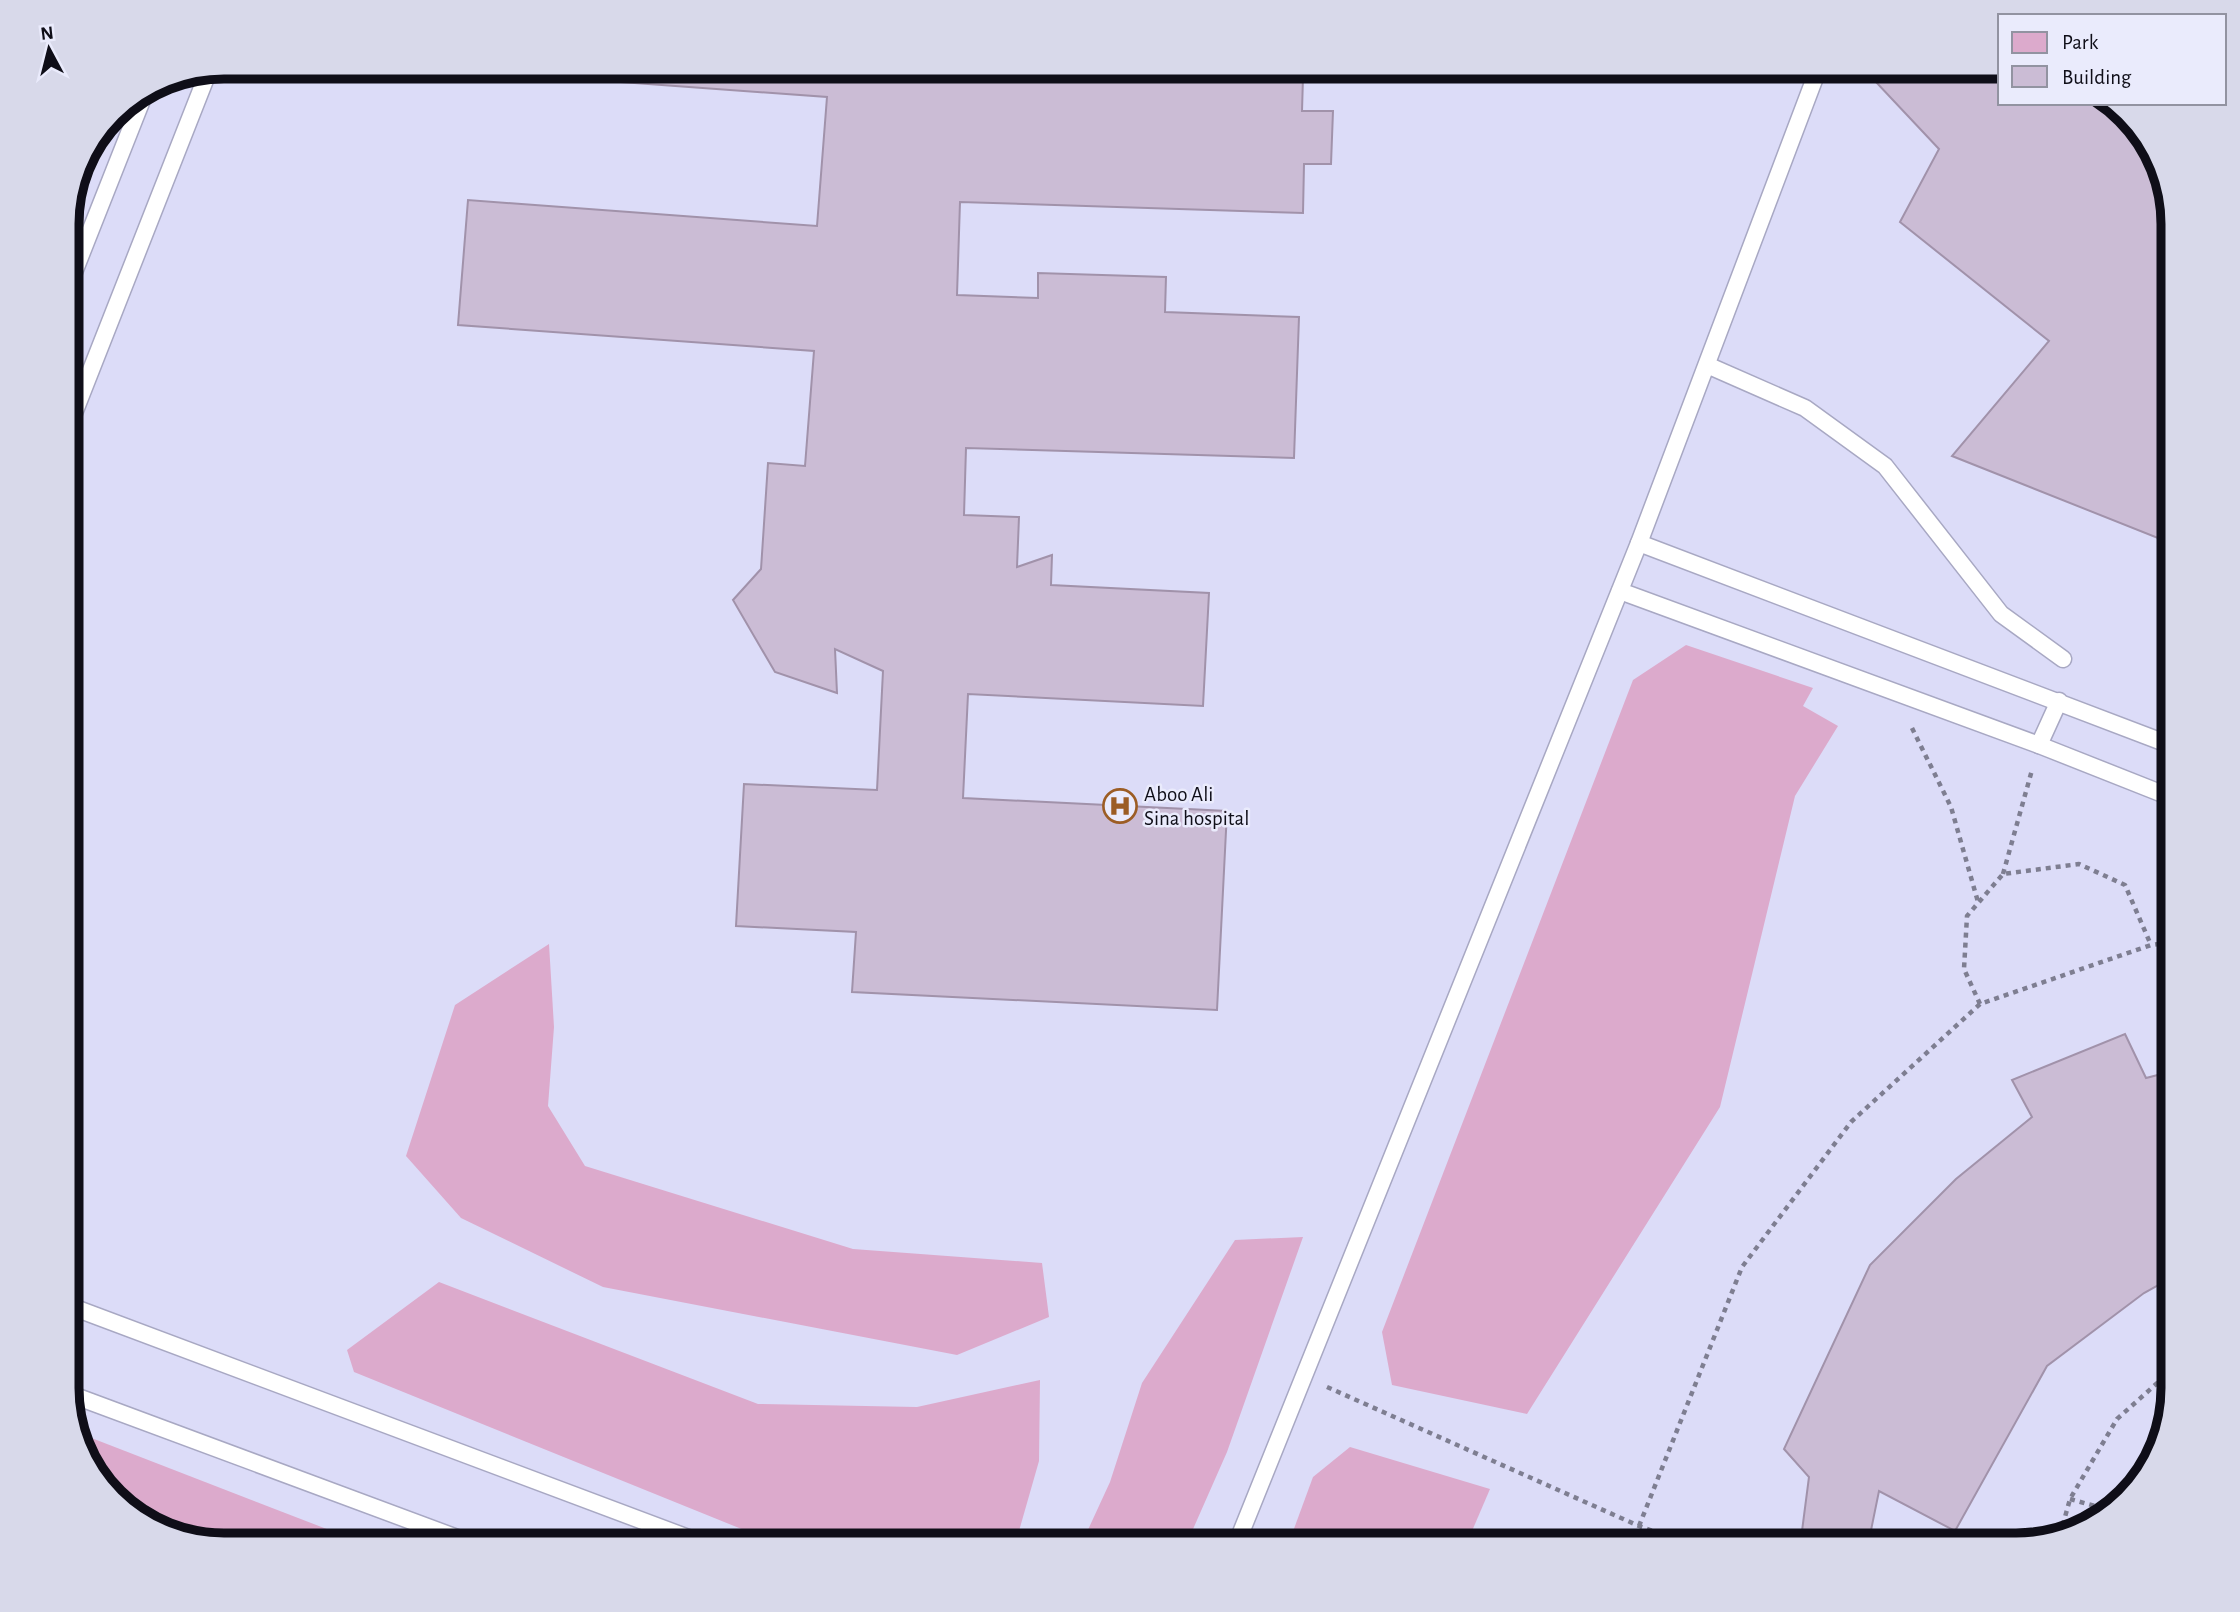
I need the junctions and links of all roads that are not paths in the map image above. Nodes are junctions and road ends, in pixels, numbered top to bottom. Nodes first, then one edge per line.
1 (1814, 79) edge
2 (204, 81) edge
3 (140, 105) edge
4 (79, 260) edge
5 (1707, 365) junction
6 (79, 399) edge
7 (1639, 543) junction
8 (1620, 592) junction
9 (2063, 659) dead end
10 (2059, 701) junction
11 (2161, 741) edge
12 (2039, 745) junction
13 (2161, 793) edge
14 (79, 1310) edge
15 (79, 1397) edge
16 (444, 1533) edge
17 (675, 1533) edge
18 (1241, 1533) edge

1 - 5 lane
2 - 6 lane
3 - 4 lane
5 - 7 lane
5 - 9 lane
7 - 8 lane
7 - 10 lane
8 - 12 lane
8 - 18 lane
10 - 11 lane
10 - 12 lane
12 - 13 lane
14 - 17 lane
15 - 16 lane

